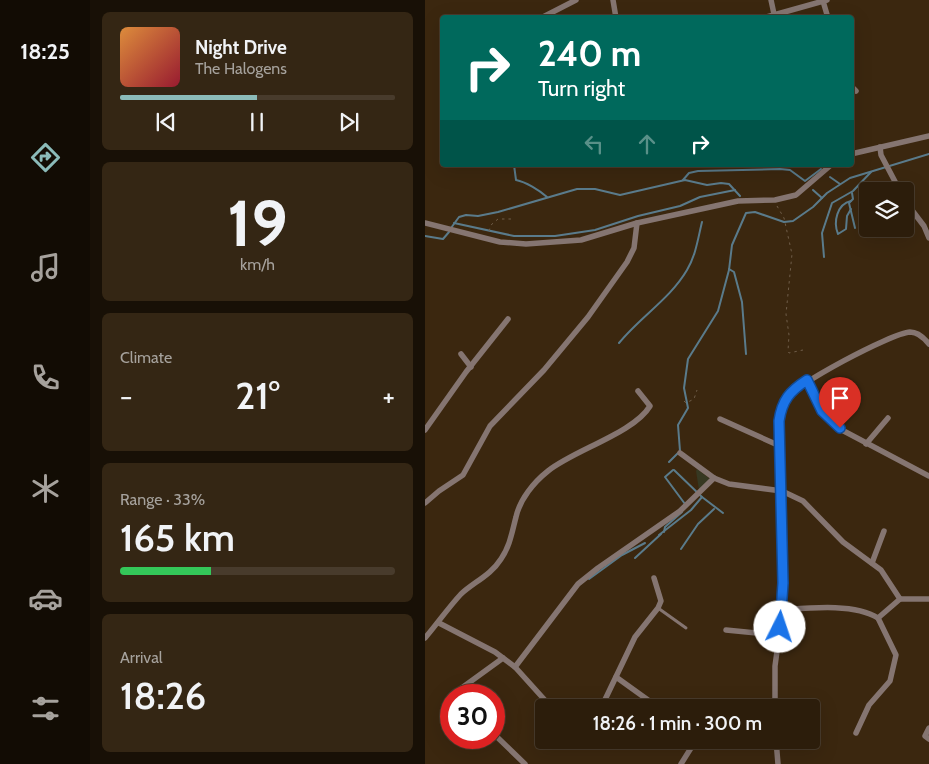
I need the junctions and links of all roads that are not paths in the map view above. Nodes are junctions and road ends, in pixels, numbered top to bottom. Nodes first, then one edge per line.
1 (576, 0) edge
2 (613, 0) edge
3 (771, 0) edge
4 (825, 1) edge
5 (775, 14) junction
6 (547, 15) edge
7 (616, 15) edge
8 (772, 15) edge
9 (828, 15) edge
10 (929, 136) edge
11 (880, 147) junction
12 (854, 153) edge
13 (829, 167) edge
14 (895, 182) edge
15 (914, 213) edge
16 (425, 223) edge
17 (637, 223) junction
18 (929, 238) edge
19 (508, 319) dead end
20 (929, 344) edge
21 (461, 354) dead end
22 (471, 367) junction
23 (807, 380) junction
24 (638, 391) dead end
25 (720, 418) dead end
26 (888, 418) dead end
27 (425, 430) edge
28 (866, 444) junction
29 (780, 446) junction
30 (680, 453) dead end
31 (929, 476) edge
32 (715, 478) junction
33 (782, 492) junction
34 (425, 503) edge
35 (884, 531) dead end
36 (872, 562) junction
37 (654, 578) dead end
38 (901, 599) junction
39 (929, 599) edge
40 (657, 608) junction
41 (782, 610) junction
42 (878, 618) junction
43 (439, 622) junction
44 (686, 628) dead end
45 (726, 630) dead end
46 (778, 635) junction
47 (425, 638) edge
48 (503, 658) junction
49 (515, 667) junction
50 (616, 677) junction
51 (467, 684) edge
52 (544, 699) edge
53 (605, 699) edge
54 (647, 699) edge
55 (775, 699) edge
56 (929, 728) edge
57 (856, 732) dead end
58 (929, 739) edge
59 (505, 744) edge
60 (690, 749) edge
61 (777, 749) edge
62 (525, 764) edge
63 (681, 764) edge
64 (778, 764) edge

1 - 6 street
2 - 7 street
3 - 5 street
4 - 5 street
4 - 9 street
5 - 8 street
10 - 11 street
11 - 12 street
11 - 14 street
13 - 17 street
15 - 18 street
16 - 17 street
17 - 34 street
19 - 22 street
20 - 23 street
21 - 22 street
22 - 27 street
23 - 28 street
23 - 29 street
24 - 43 street
25 - 29 street
26 - 28 street
28 - 31 street
29 - 33 street
30 - 32 street
32 - 33 street
32 - 49 street
33 - 36 street
33 - 41 street
35 - 36 street
36 - 38 street
37 - 40 street
38 - 39 street
38 - 42 street
40 - 44 lane
40 - 50 street
41 - 42 street
41 - 46 street
42 - 57 street
43 - 47 street
43 - 48 street
45 - 46 street
46 - 55 street
48 - 49 street
48 - 51 street
49 - 52 street
50 - 53 street
50 - 54 street
56 - 58 street
59 - 62 street
60 - 63 street
61 - 64 street

